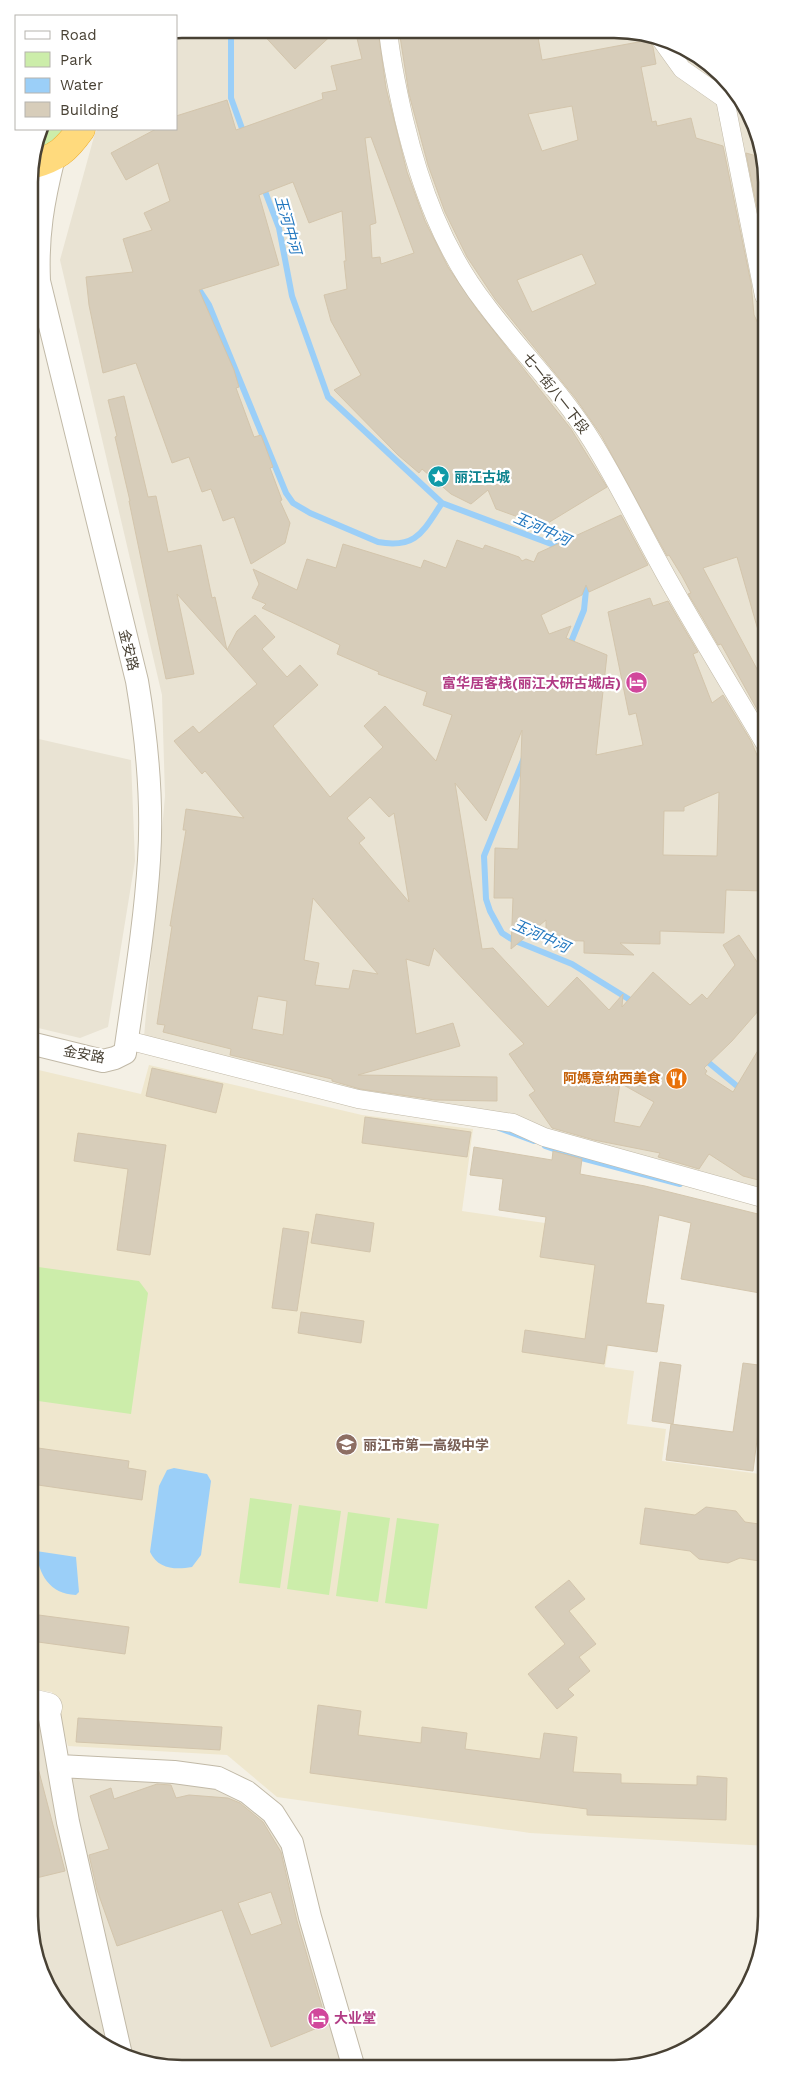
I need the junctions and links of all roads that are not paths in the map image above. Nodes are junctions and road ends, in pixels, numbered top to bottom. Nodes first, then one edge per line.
1 (389, 38) edge
2 (666, 47) edge
3 (80, 130) edge
4 (42, 161) edge
5 (758, 266) edge
6 (758, 732) edge
7 (127, 1040) junction
8 (38, 1045) edge
9 (758, 1196) edge
10 (40, 1705) edge
11 (58, 1766) junction
12 (118, 2045) edge
13 (352, 2060) edge

1 - 6 street, 七一街八一下段
2 - 5 street
3 - 4 highway
4 - 7 street, 金安路
7 - 8 street, 金安路
7 - 9 street
10 - 11 street
11 - 12 street
11 - 13 street

